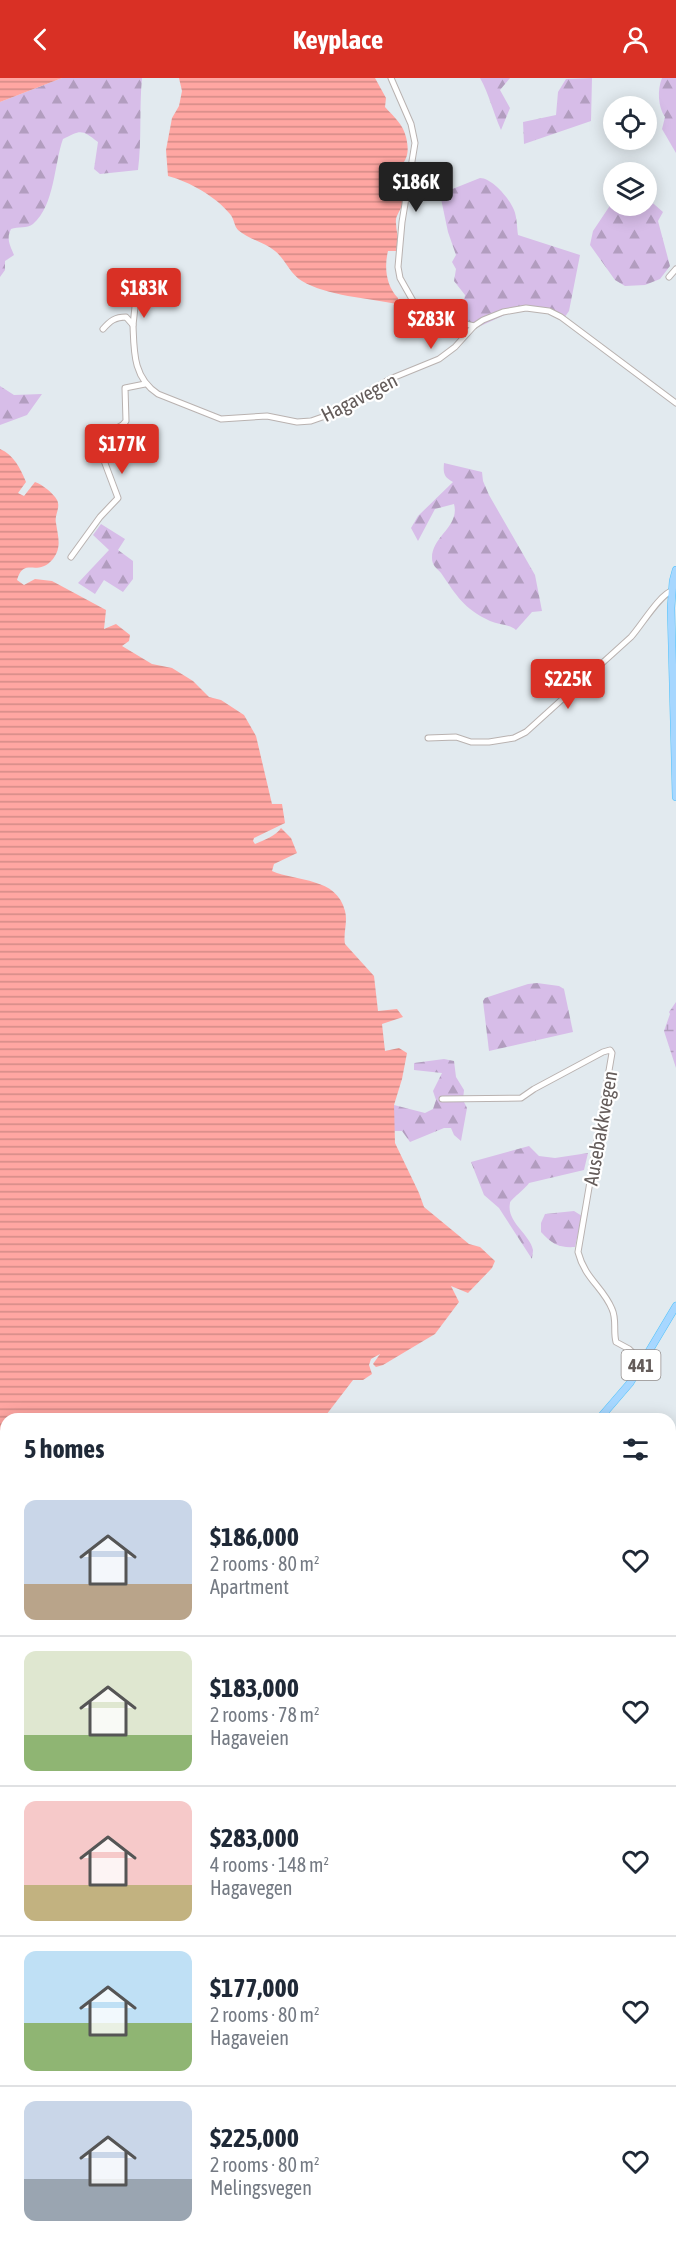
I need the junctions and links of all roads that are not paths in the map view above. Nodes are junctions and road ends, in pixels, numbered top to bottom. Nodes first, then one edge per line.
1 (391, 78) edge
2 (676, 269) edge
3 (669, 277) dead end
4 (138, 280) dead end
5 (134, 325) junction
6 (474, 327) junction
7 (103, 329) dead end
8 (145, 384) junction
9 (676, 403) edge
10 (71, 557) dead end
11 (676, 570) edge
12 (672, 591) junction
13 (428, 738) dead end
14 (675, 759) edge
15 (676, 797) edge
16 (442, 1100) dead end
17 (676, 1306) edge
18 (642, 1362) junction
19 (605, 1413) edge
20 (676, 1977) edge
21 (676, 1985) edge

1 - 6 street
2 - 3 street
4 - 5 street
5 - 7 street
5 - 8 street
6 - 8 street, Hagavegen
6 - 9 street, Hagavegen
8 - 10 street
11 - 12 main road
12 - 13 street
12 - 14 main road
14 - 15 main road
16 - 18 street, Ausebakkvegen
17 - 18 main road, 441
18 - 19 main road, 441
20 - 21 street

